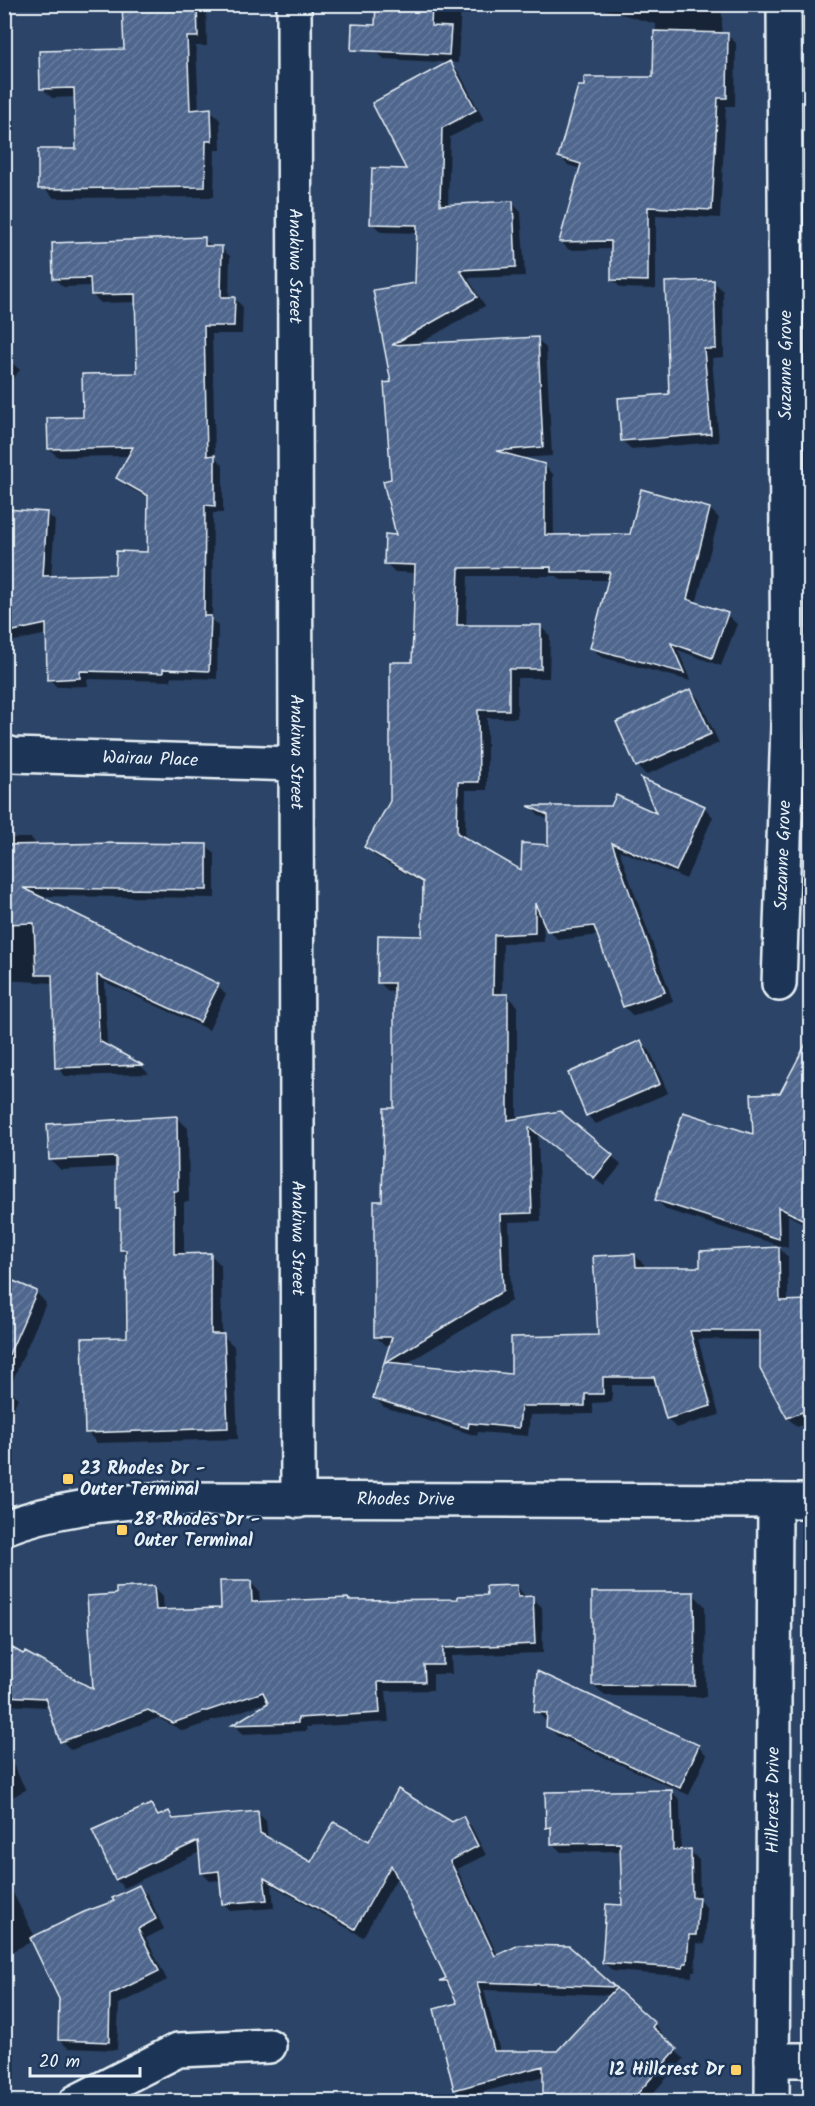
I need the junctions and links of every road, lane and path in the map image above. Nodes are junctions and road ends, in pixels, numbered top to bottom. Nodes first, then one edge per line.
1 (294, 4) edge
2 (784, 4) edge
3 (799, 726) edge
4 (4, 752) edge
5 (296, 764) junction
6 (779, 984) dead end
7 (810, 1500) edge
8 (298, 1501) junction
9 (776, 1501) junction
10 (4, 1528) edge
11 (269, 2046) dead end
12 (772, 2060) junction
13 (810, 2060) edge
14 (76, 2102) edge
15 (772, 2102) edge

1 - 5 street, Anakiwa Street
2 - 3 street, Suzanne Grove
3 - 6 street, Suzanne Grove
4 - 5 street, Wairau Place
5 - 8 street, Anakiwa Street
7 - 9 street, Rhodes Drive
8 - 9 street, Rhodes Drive
8 - 10 street, Rhodes Drive
9 - 12 street, Hillcrest Drive
11 - 14 street
12 - 13 street
12 - 15 street, Hillcrest Drive

